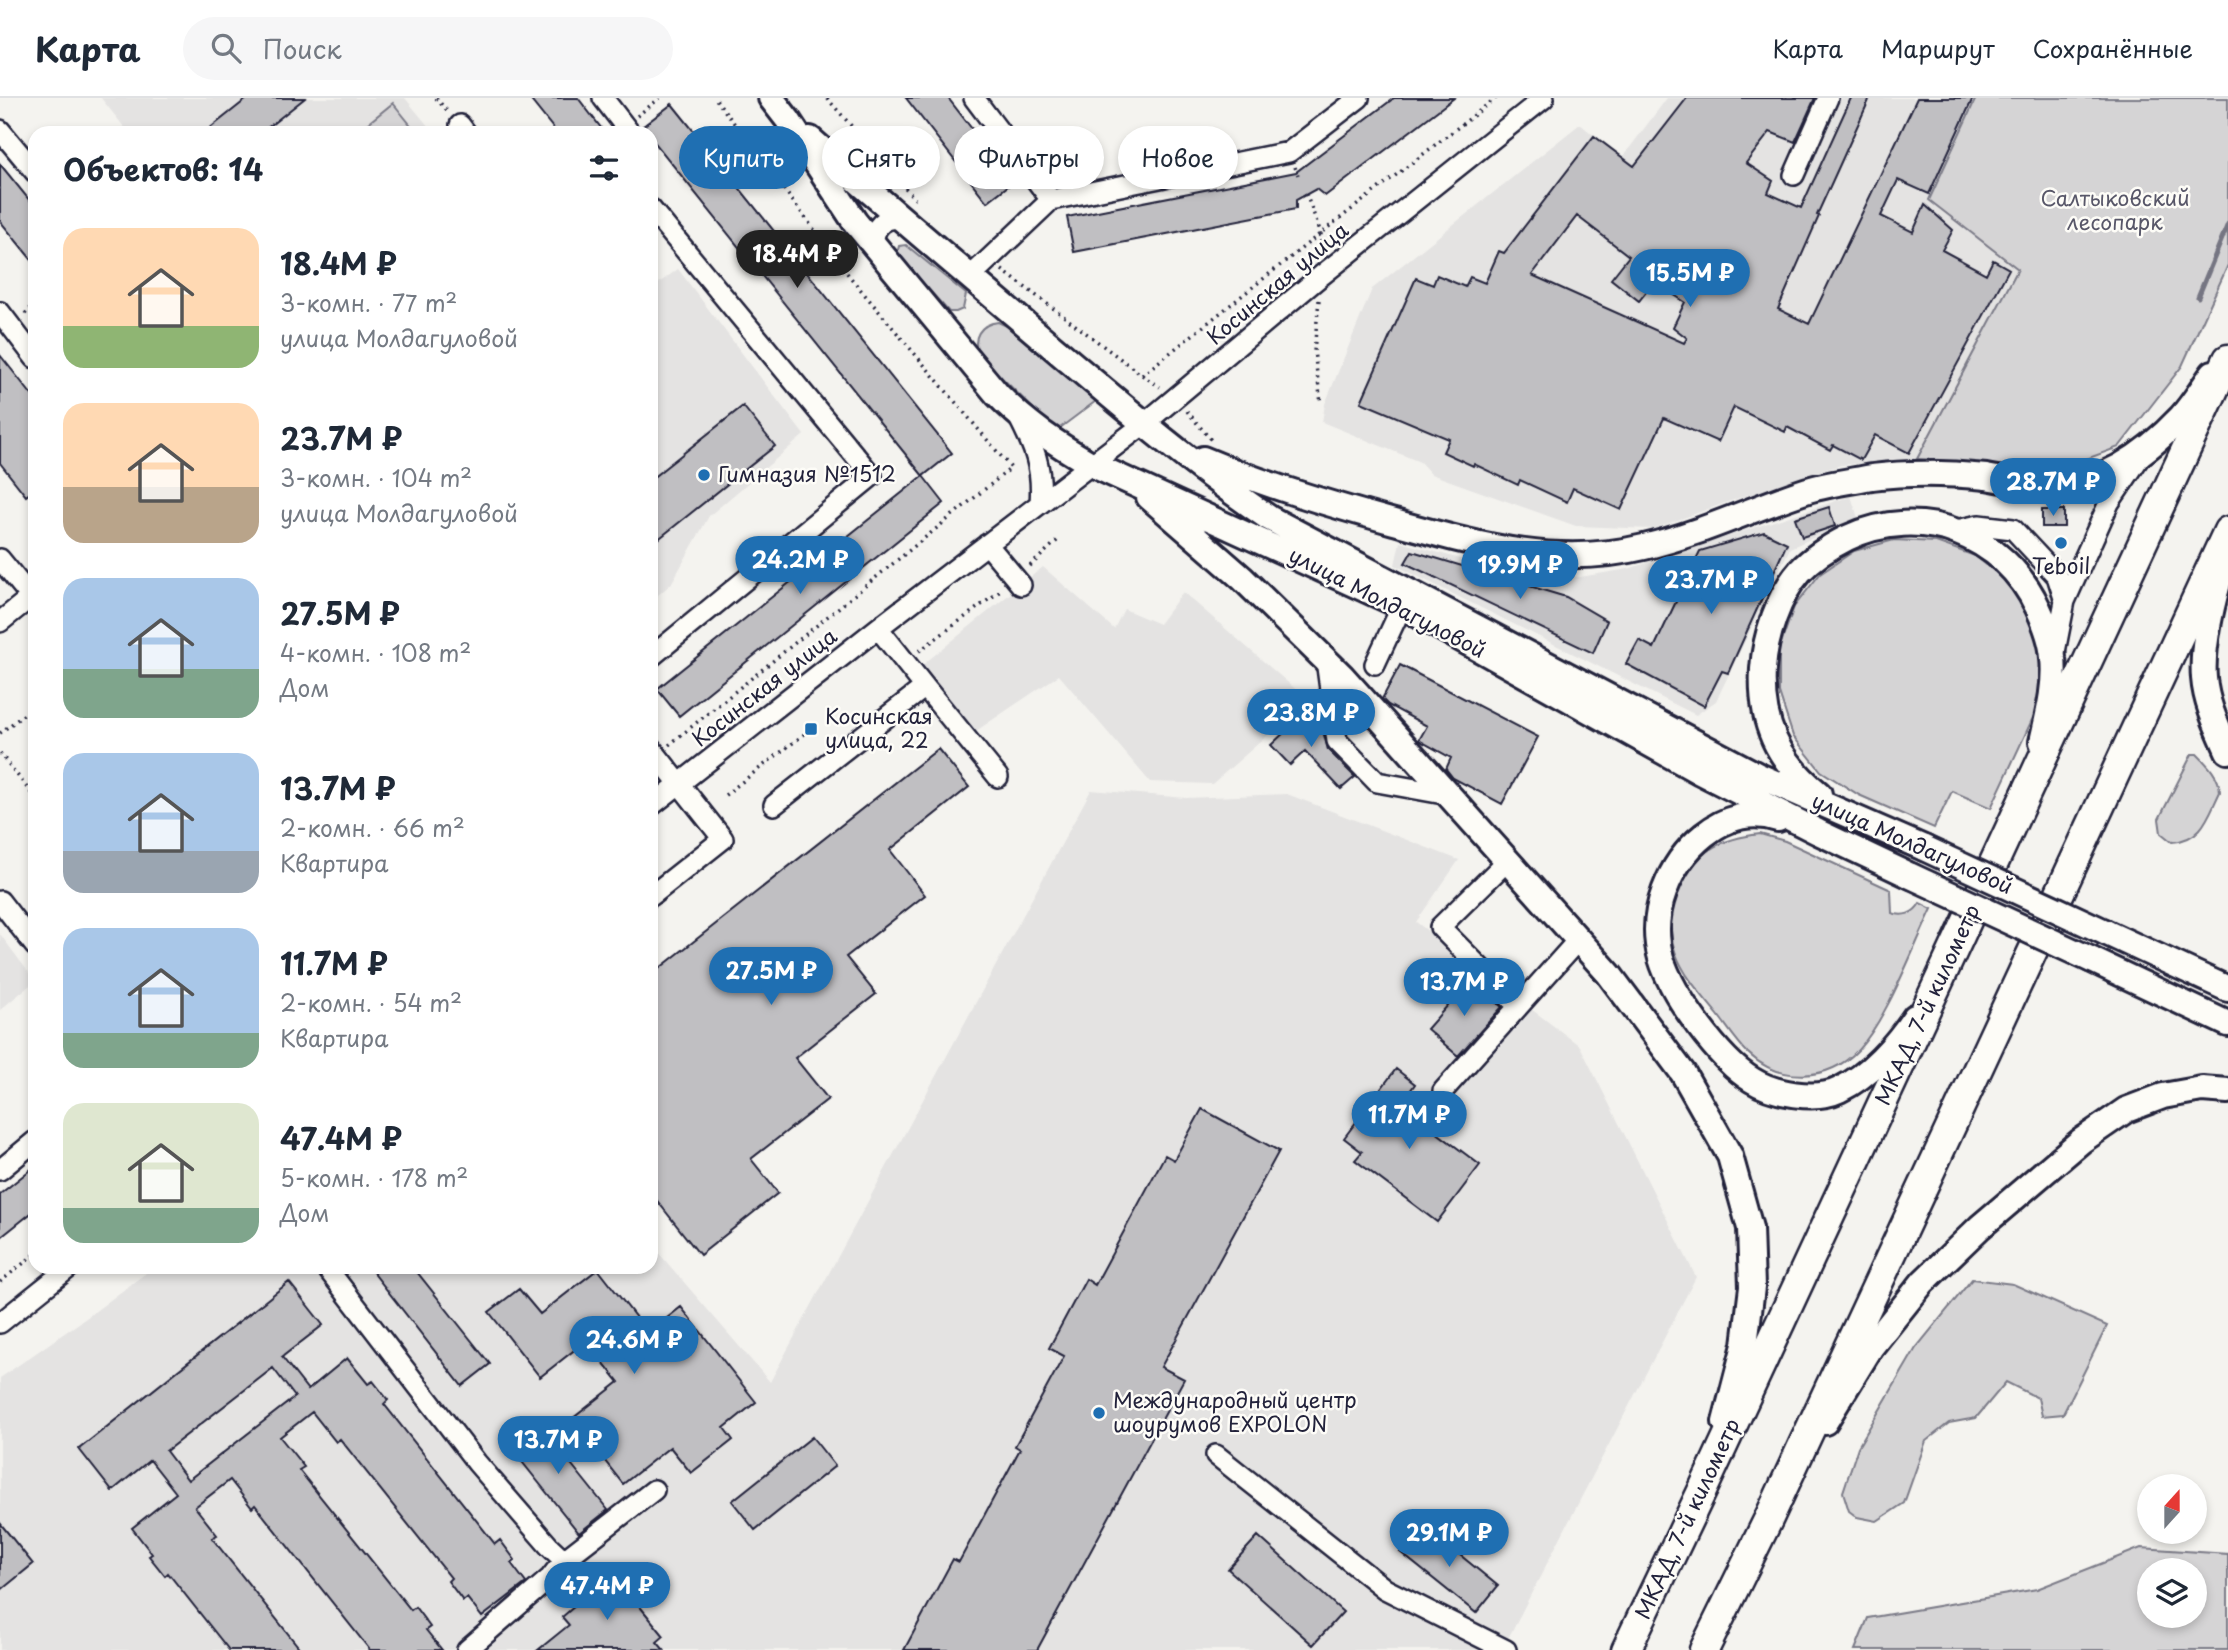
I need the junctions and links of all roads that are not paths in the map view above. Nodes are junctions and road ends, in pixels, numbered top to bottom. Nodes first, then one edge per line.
1 (603, 98) edge
2 (771, 98) edge
3 (974, 98) edge
4 (1359, 98) edge
5 (1544, 98) edge
6 (1828, 98) edge
7 (788, 120) junction
8 (625, 126) edge
9 (0, 130) edge
10 (28, 164) edge
11 (1794, 175) dead end
12 (1051, 200) junction
13 (911, 212) junction
14 (658, 217) edge
15 (873, 244) junction
16 (970, 277) junction
17 (0, 312) edge
18 (28, 349) edge
19 (2228, 353) edge
20 (2228, 359) edge
21 (1018, 415) junction
22 (1144, 424) junction
23 (1173, 446) junction
24 (2145, 450) junction
25 (1091, 464) junction
26 (1133, 482) junction
27 (1040, 503) junction
28 (1952, 531) junction
29 (2228, 531) edge
30 (987, 544) junction
31 (2228, 550) edge
32 (0, 559) edge
33 (1019, 582) road end
34 (28, 588) edge
35 (28, 599) edge
36 (2065, 601) junction
37 (1402, 606) junction
38 (0, 622) edge
39 (878, 628) junction
40 (658, 651) edge
41 (2053, 658) junction
42 (1326, 660) junction
43 (1375, 664) dead end
44 (925, 687) junction
45 (2228, 751) edge
46 (658, 756) edge
47 (998, 777) dead end
48 (2033, 778) junction
49 (679, 784) junction
50 (1449, 795) junction
51 (658, 800) edge
52 (774, 805) dead end
53 (1842, 811) junction
54 (1818, 832) junction
55 (1507, 861) junction
56 (658, 890) edge
57 (0, 901) edge
58 (28, 937) edge
59 (1578, 940) junction
60 (1940, 978) junction
61 (2228, 989) edge
62 (1518, 1006) junction
63 (2228, 1024) edge
64 (1443, 1091) dead end
65 (2228, 1091) edge
66 (28, 1147) edge
67 (0, 1170) edge
68 (62, 1274) edge
69 (331, 1274) edge
70 (0, 1323) edge
71 (1216, 1455) dead end
72 (1703, 1489) junction
73 (654, 1490) dead end
74 (1768, 1520) junction
75 (564, 1560) junction
76 (467, 1650) edge
77 (1506, 1650) edge
78 (1626, 1650) edge
79 (1704, 1650) edge

1 - 8 street
2 - 7 main road, улица Молдагуловой
3 - 12 street
4 - 12 street
5 - 22 street, Косинская улица
6 - 11 street
7 - 13 main road, улица Молдагуловой
7 - 15 main road, улица Молдагуловой
9 - 10 street
12 - 16 street
13 - 15 street
13 - 16 main road, улица Молдагуловой
14 - 40 street
15 - 21 main road, улица Молдагуловой
16 - 22 main road, улица Молдагуловой
17 - 18 street
19 - 24 main road
20 - 48 highway, МКАД, 7-й километр
21 - 25 main road, улица Молдагуловой
21 - 27 street
22 - 23 main road, улица Молдагуловой
22 - 25 street, Косинская улица
23 - 24 main road
23 - 53 main road, улица Молдагуловой
24 - 36 street
25 - 26 main road, улица Молдагуловой
25 - 27 street, Косинская улица
26 - 37 main road, улица Молдагуловой
26 - 42 main road
27 - 30 street, Косинская улица
28 - 36 street
28 - 41 main road
28 - 53 main road
29 - 74 highway
30 - 33 street
30 - 39 street, Косинская улица
31 - 45 main road
32 - 34 street
35 - 38 street
36 - 41 street
37 - 43 street
37 - 54 main road, улица Молдагуловой
39 - 44 street
39 - 49 street, Косинская улица
41 - 48 main road
42 - 50 main road
42 - 50 street
44 - 47 street
44 - 52 street
46 - 49 street
48 - 60 highway, МКАД, 7-й километр
49 - 51 street, Косинская улица
49 - 56 street
50 - 55 main road
53 - 61 main road, улица Молдагуловой, bridge
54 - 60 main road
54 - 63 main road, улица Молдагуловой, bridge
55 - 59 main road
55 - 62 street
57 - 58 street
59 - 62 street
59 - 72 main road
60 - 72 highway, МКАД, 7-й километр
62 - 64 street
65 - 74 main road
66 - 67 street
68 - 70 street
69 - 75 street
71 - 77 street
72 - 78 highway, МКАД, 7-й километр
73 - 75 street
74 - 79 highway
75 - 76 street

